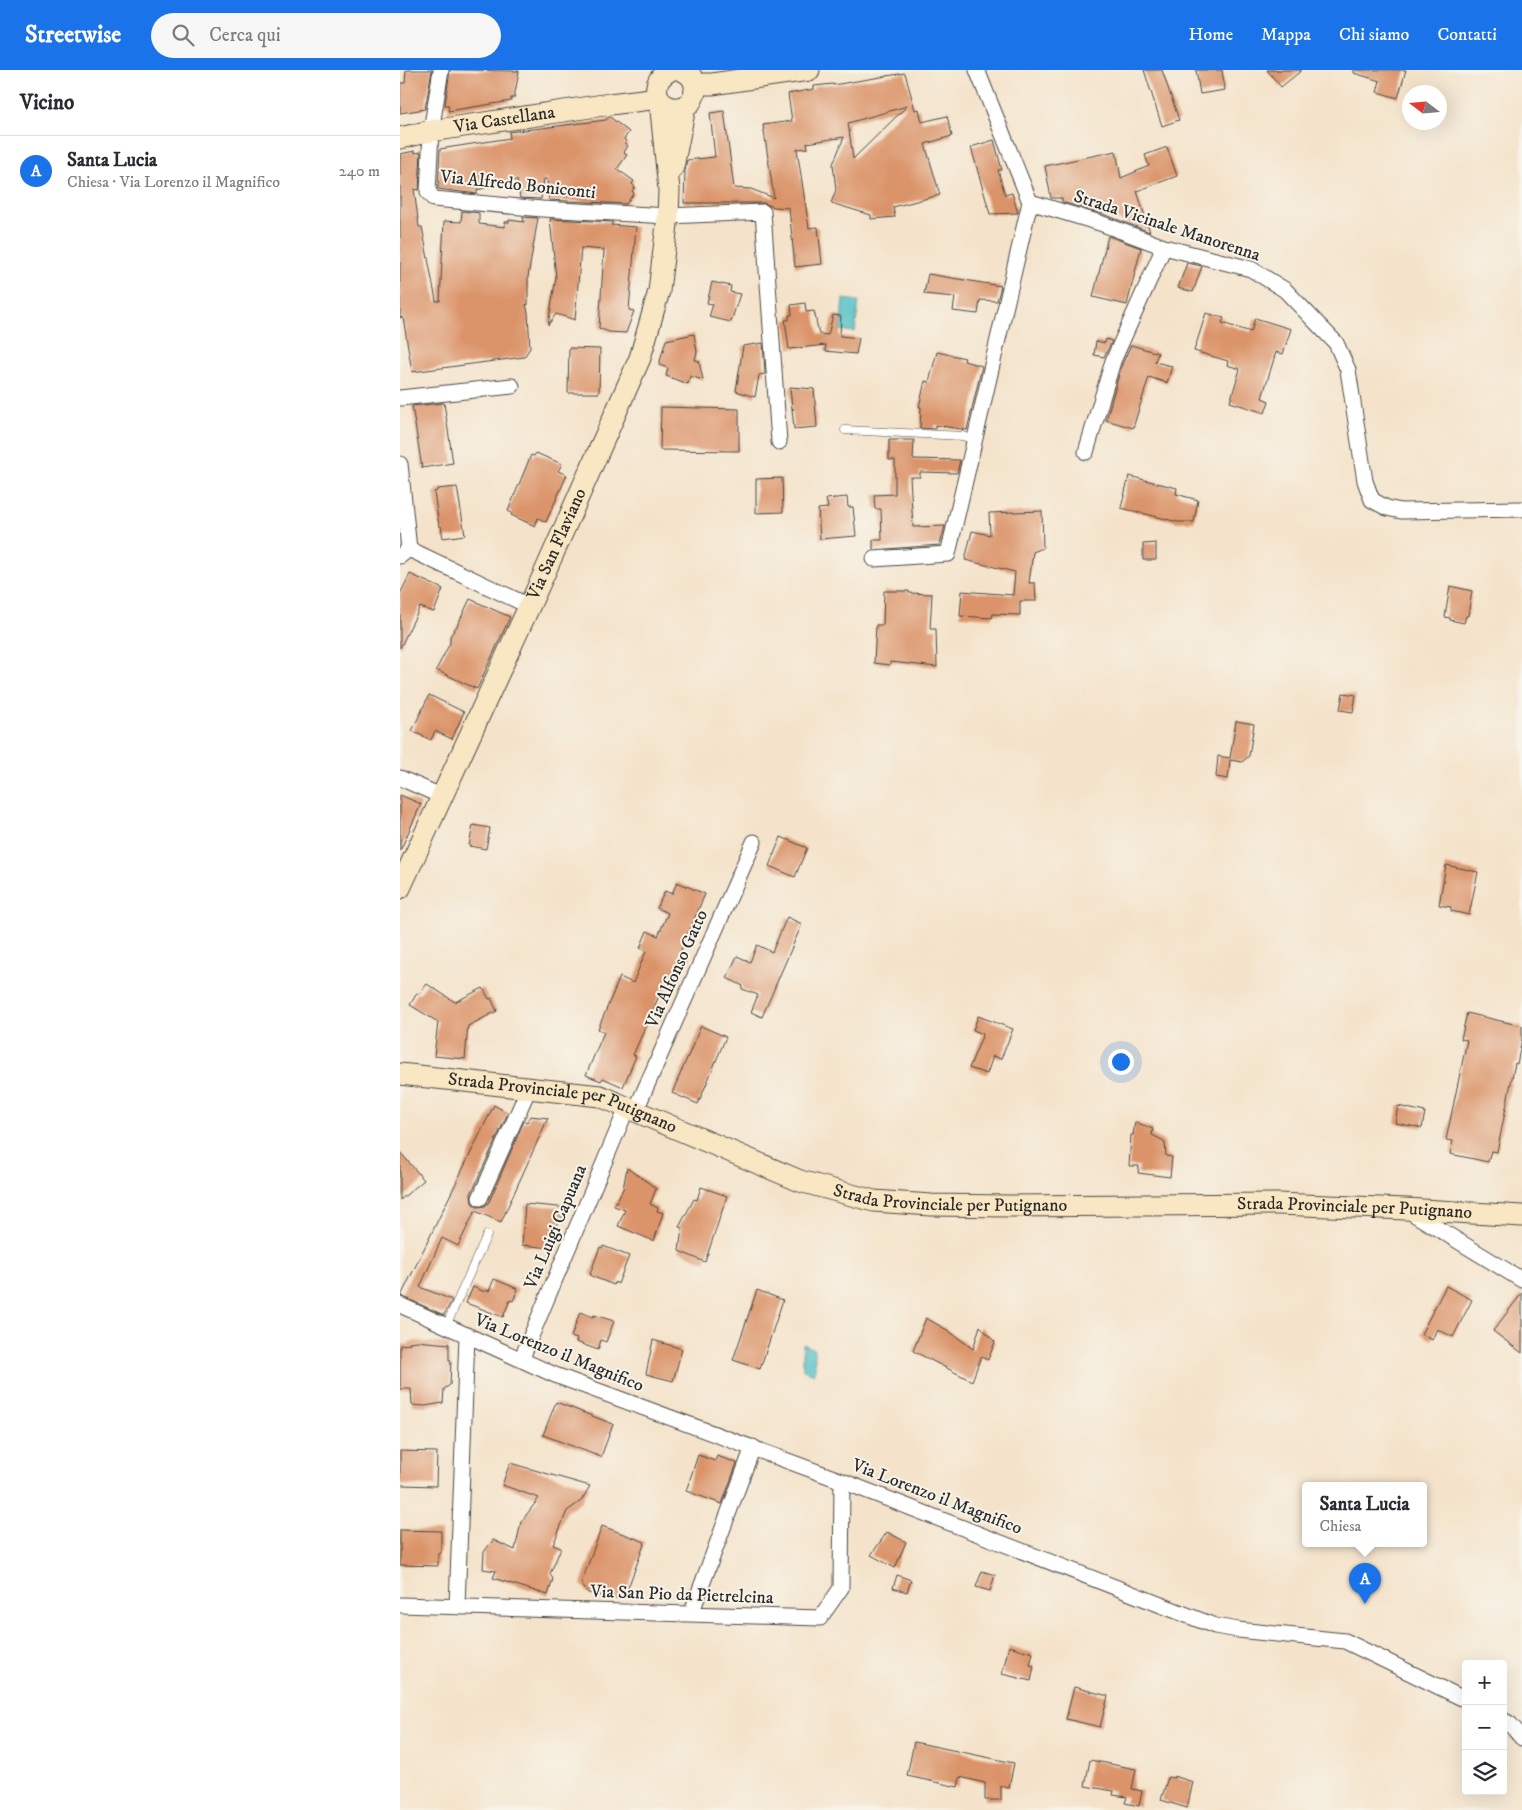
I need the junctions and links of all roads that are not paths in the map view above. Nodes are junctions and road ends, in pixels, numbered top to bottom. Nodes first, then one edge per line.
1 (441, 70) edge
2 (809, 70) edge
3 (977, 70) edge
4 (691, 76) edge
5 (662, 88) edge
6 (685, 107) junction
7 (430, 131) junction
8 (400, 138) edge
9 (669, 190) junction
10 (1030, 202) junction
11 (668, 216) junction
12 (1164, 246) junction
13 (512, 386) dead end
14 (400, 398) edge
15 (845, 430) dead end
16 (974, 440) junction
17 (779, 442) dead end
18 (1086, 452) dead end
19 (400, 464) edge
20 (1522, 509) edge
21 (404, 552) edge
22 (874, 559) dead end
23 (530, 606) junction
24 (400, 778) edge
25 (441, 796) junction
26 (754, 842) dead end
27 (400, 888) edge
28 (400, 1074) edge
29 (529, 1088) junction
30 (631, 1110) junction
31 (480, 1198) dead end
32 (1406, 1209) junction
33 (1522, 1216) edge
34 (487, 1235) dead end
35 (1522, 1280) edge
36 (400, 1305) edge
37 (446, 1326) junction
38 (468, 1336) junction
39 (521, 1360) junction
40 (753, 1447) junction
41 (842, 1481) junction
42 (400, 1605) edge
43 (457, 1606) junction
44 (691, 1614) junction
45 (1462, 1698) edge
46 (1507, 1722) edge
47 (1522, 1738) edge

1 - 7 street, Via Alfredo Boniconti
2 - 4 street
3 - 10 street
4 - 6 street, Via San Flaviano
5 - 6 street
5 - 7 street, Via Castellana
5 - 9 street, Via San Flaviano
6 - 9 street, Via San Flaviano
7 - 8 street, Via Castellana
7 - 11 street, Via Alfredo Boniconti
9 - 11 street, Via San Flaviano
10 - 12 street, Strada Vicinale Manorenna
10 - 16 street
11 - 17 street, Via Alfredo Boniconti
11 - 23 street, Via San Flaviano
12 - 18 street
12 - 20 street, Strada Vicinale Manorenna
13 - 14 street
15 - 16 lane
16 - 22 street
19 - 21 street
21 - 23 street
23 - 25 street, Via San Flaviano
24 - 25 street
25 - 27 street, Via San Flaviano
26 - 30 street, Via Alfonso Gatto
28 - 29 street, Strada Provinciale per Putignano
29 - 30 street, Strada Provinciale per Putignano
29 - 31 street
30 - 32 street, Strada Provinciale per Putignano
30 - 39 street, Via Luigi Capuana
32 - 33 street, Strada Provinciale per Putignano
32 - 35 street
34 - 37 lane
36 - 37 street, Via Lorenzo il Magnifico
37 - 38 street, Via Lorenzo il Magnifico
38 - 39 street, Via Lorenzo il Magnifico
38 - 43 street
39 - 40 street, Via Lorenzo il Magnifico
40 - 41 street, Via Lorenzo il Magnifico
40 - 44 street
41 - 44 street, Via San Pio da Pietrelcina
41 - 45 street, Via Lorenzo il Magnifico
42 - 43 street, Via San Pio da Pietrelcina
43 - 44 street, Via San Pio da Pietrelcina
46 - 47 street

